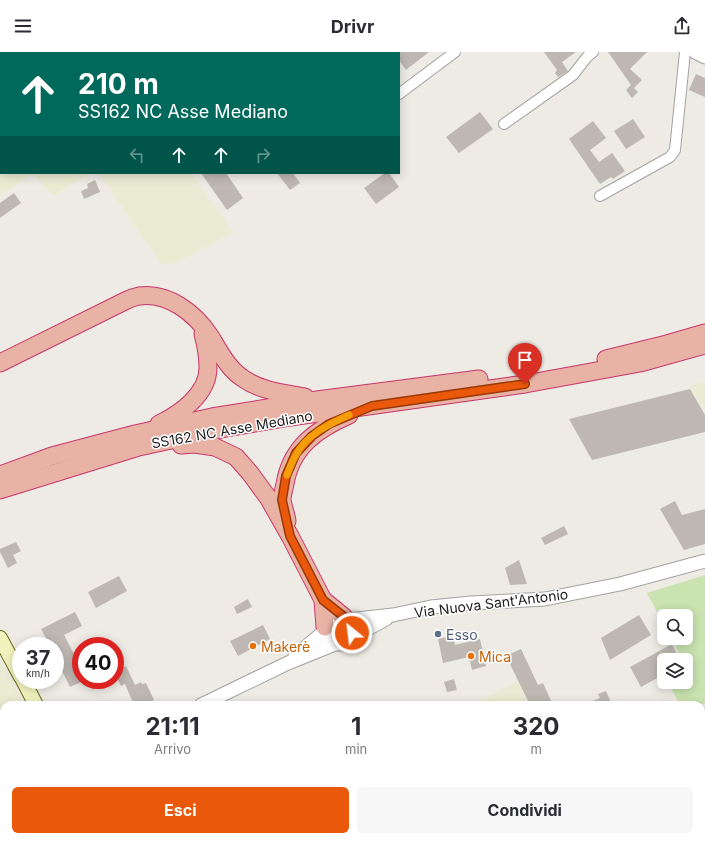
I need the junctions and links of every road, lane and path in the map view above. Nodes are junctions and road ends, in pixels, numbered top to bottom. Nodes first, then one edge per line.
1 (455, 52) edge
2 (593, 52) edge
3 (685, 52) edge
4 (694, 52) edge
5 (705, 57) edge
6 (400, 93) edge
7 (504, 124) dead end
8 (600, 196) dead end
9 (200, 324) junction
10 (705, 333) edge
11 (705, 345) edge
12 (0, 363) edge
13 (317, 400) junction
14 (372, 406) junction
15 (137, 440) junction
16 (0, 475) edge
17 (0, 490) edge
18 (290, 536) junction
19 (705, 561) edge
20 (323, 600) junction
21 (392, 615) junction
22 (346, 619) junction
23 (325, 629) junction
24 (0, 638) edge
25 (351, 638) junction
26 (335, 644) junction
27 (12, 660) edge
28 (288, 663) junction
29 (28, 689) edge
30 (34, 701) edge
31 (209, 701) edge

1 - 6 street
2 - 7 street
3 - 8 street
4 - 5 street
9 - 12 highway
9 - 13 highway
9 - 15 highway
10 - 13 highway, SS162 NC Asse Mediano
11 - 14 highway, SS162 NC Asse Mediano
13 - 15 highway, SS162 NC Asse Mediano
14 - 15 highway, SS162 NC Asse Mediano
14 - 18 highway
15 - 16 highway, SS162 NC Asse Mediano
15 - 17 highway, SS162 NC Asse Mediano
15 - 18 highway
18 - 20 highway
19 - 21 street, Via Nuova Sant'Antonio
20 - 22 highway
20 - 23 highway
21 - 22 street, Via Nuova Sant'Antonio
21 - 25 street, Via Nuova Sant'Antonio
22 - 23 street, Via Nuova Sant'Antonio
22 - 25 street
23 - 26 street
23 - 28 street, Via Nuova Sant'Antonio
24 - 27 main road
25 - 26 street, Via Nuova Sant'Antonio
26 - 28 street, Via Nuova Sant'Antonio
28 - 31 street, Via Nuova Sant'Antonio
29 - 30 main road

